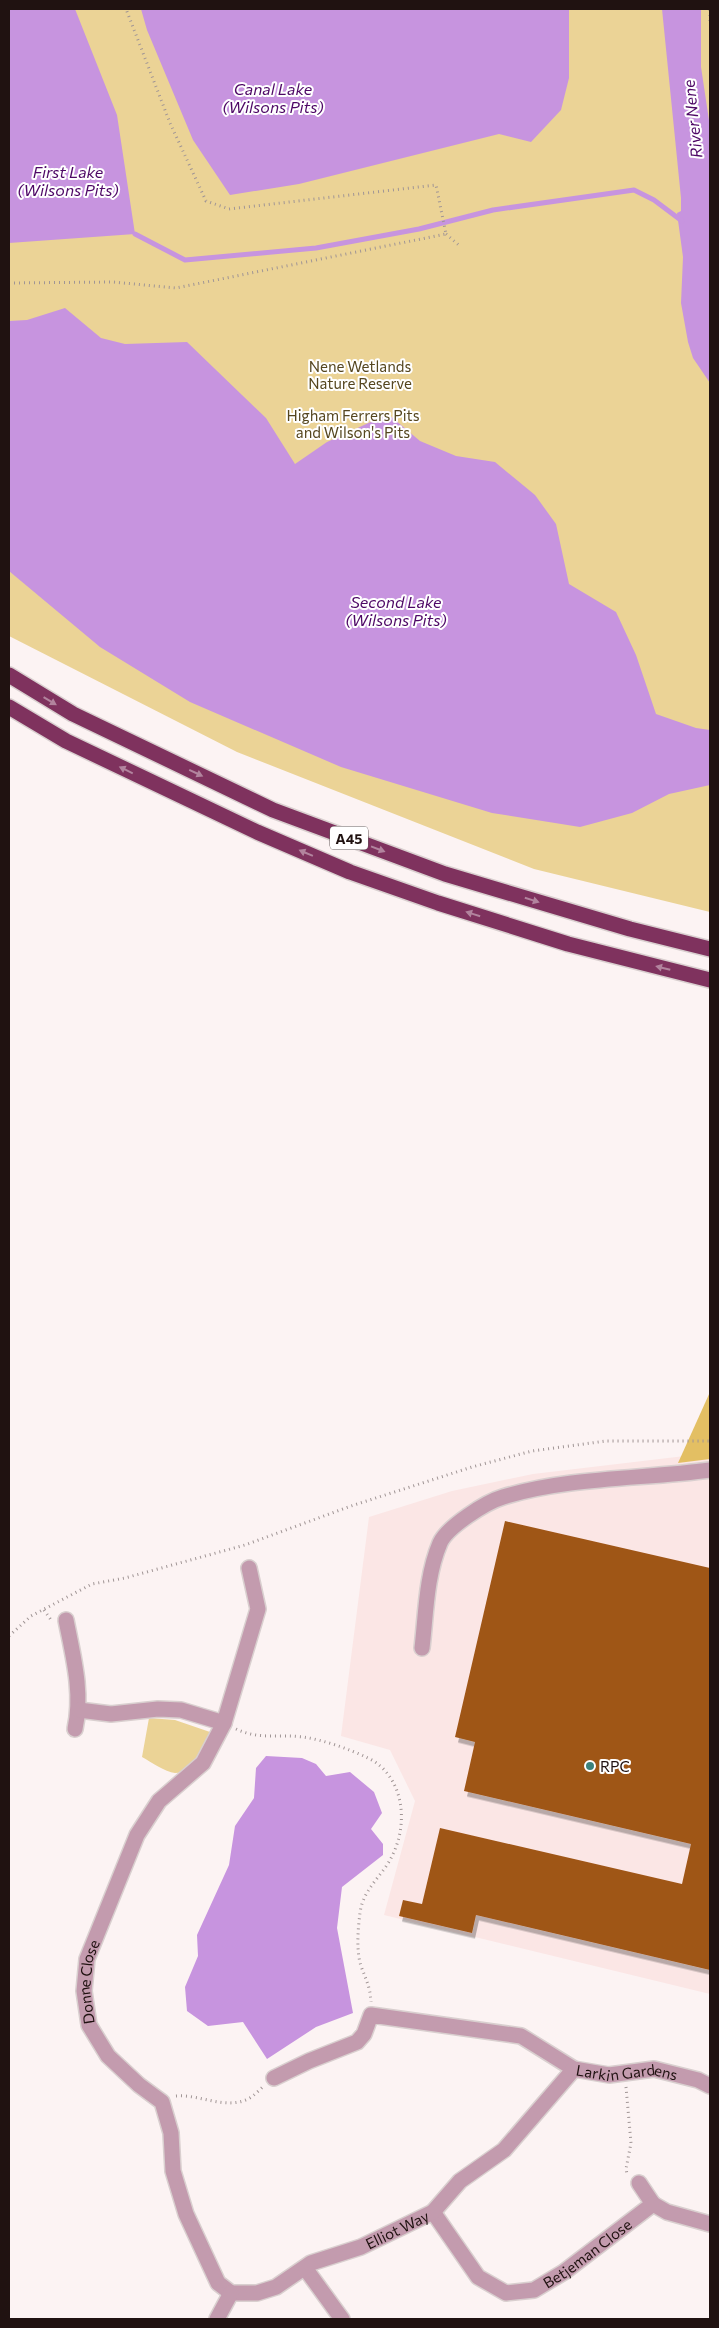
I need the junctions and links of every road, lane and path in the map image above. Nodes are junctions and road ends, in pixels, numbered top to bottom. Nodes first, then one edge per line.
1 (126, 9) edge
2 (710, 10) edge
3 (710, 22) edge
4 (446, 234) junction
5 (461, 247) dead end
6 (9, 283) edge
7 (9, 675) edge
8 (9, 707) edge
9 (710, 949) edge
10 (710, 980) edge
11 (710, 1442) edge
12 (710, 1470) edge
13 (249, 1568) dead end
14 (66, 1620) dead end
15 (9, 1636) edge
16 (422, 1648) dead end
17 (79, 1710) junction
18 (224, 1724) junction
19 (75, 1729) dead end
20 (371, 2015) junction
21 (574, 2069) junction
22 (624, 2073) junction
23 (274, 2078) joint
24 (710, 2086) edge
25 (162, 2102) junction
26 (639, 2183) joint
27 (653, 2204) junction
28 (433, 2212) junction
29 (710, 2224) edge
30 (305, 2268) junction
31 (231, 2293) junction
32 (217, 2319) edge
33 (342, 2319) edge

1 - 4 path
2 - 3 path
4 - 5 path
4 - 6 path
7 -> 9 highway, A45
10 -> 8 highway, A45
11 - 15 path
12 - 16 street
13 - 18 street, Donne Close
14 - 17 street
17 - 18 street
17 - 19 street
18 - 20 path
18 - 25 street, Donne Close
20 - 21 street, Larkin Gardens
20 - 23 street
21 - 22 street, Larkin Gardens
21 - 28 street, Elliot Way
22 - 24 street, Larkin Gardens
22 - 26 path
23 - 25 path
25 - 31 street
26 - 27 street
27 - 28 street, Betjeman Close
27 - 29 street
28 - 30 street, Elliot Way
30 - 31 street, Elliot Way
30 - 33 street
31 - 32 street

